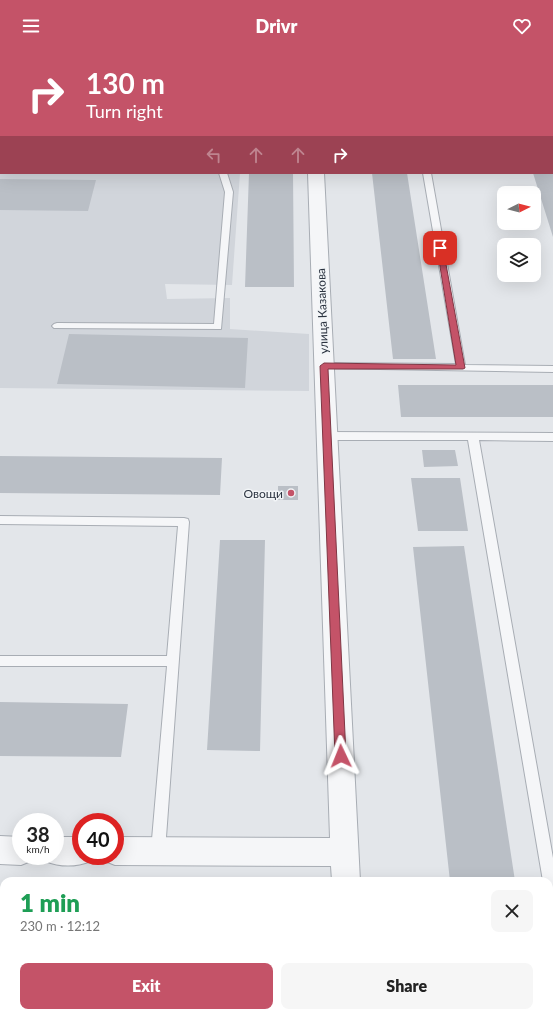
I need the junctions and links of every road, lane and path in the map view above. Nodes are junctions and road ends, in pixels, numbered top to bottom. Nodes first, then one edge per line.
1 (223, 174) edge
2 (316, 174) edge
3 (427, 174) edge
4 (57, 326) dead end
5 (324, 366) junction
6 (461, 368) junction
7 (553, 369) edge
8 (327, 436) junction
9 (473, 437) junction
10 (553, 437) edge
11 (0, 520) edge
12 (0, 661) edge
13 (173, 661) junction
14 (0, 850) edge
15 (12, 851) edge
16 (124, 851) edge
17 (158, 852) junction
18 (345, 852) junction
19 (346, 877) edge
20 (549, 877) edge

1 - 4 lane
2 - 5 street, улица Казакова
3 - 6 lane
5 - 6 lane
5 - 8 street, улица Казакова
6 - 7 lane
8 - 9 lane
8 - 18 street, улица Казакова
9 - 10 lane
9 - 20 lane
11 - 13 lane
12 - 13 lane
13 - 17 lane
14 - 15 street
16 - 17 street
17 - 18 street
18 - 19 street, улица Казакова

